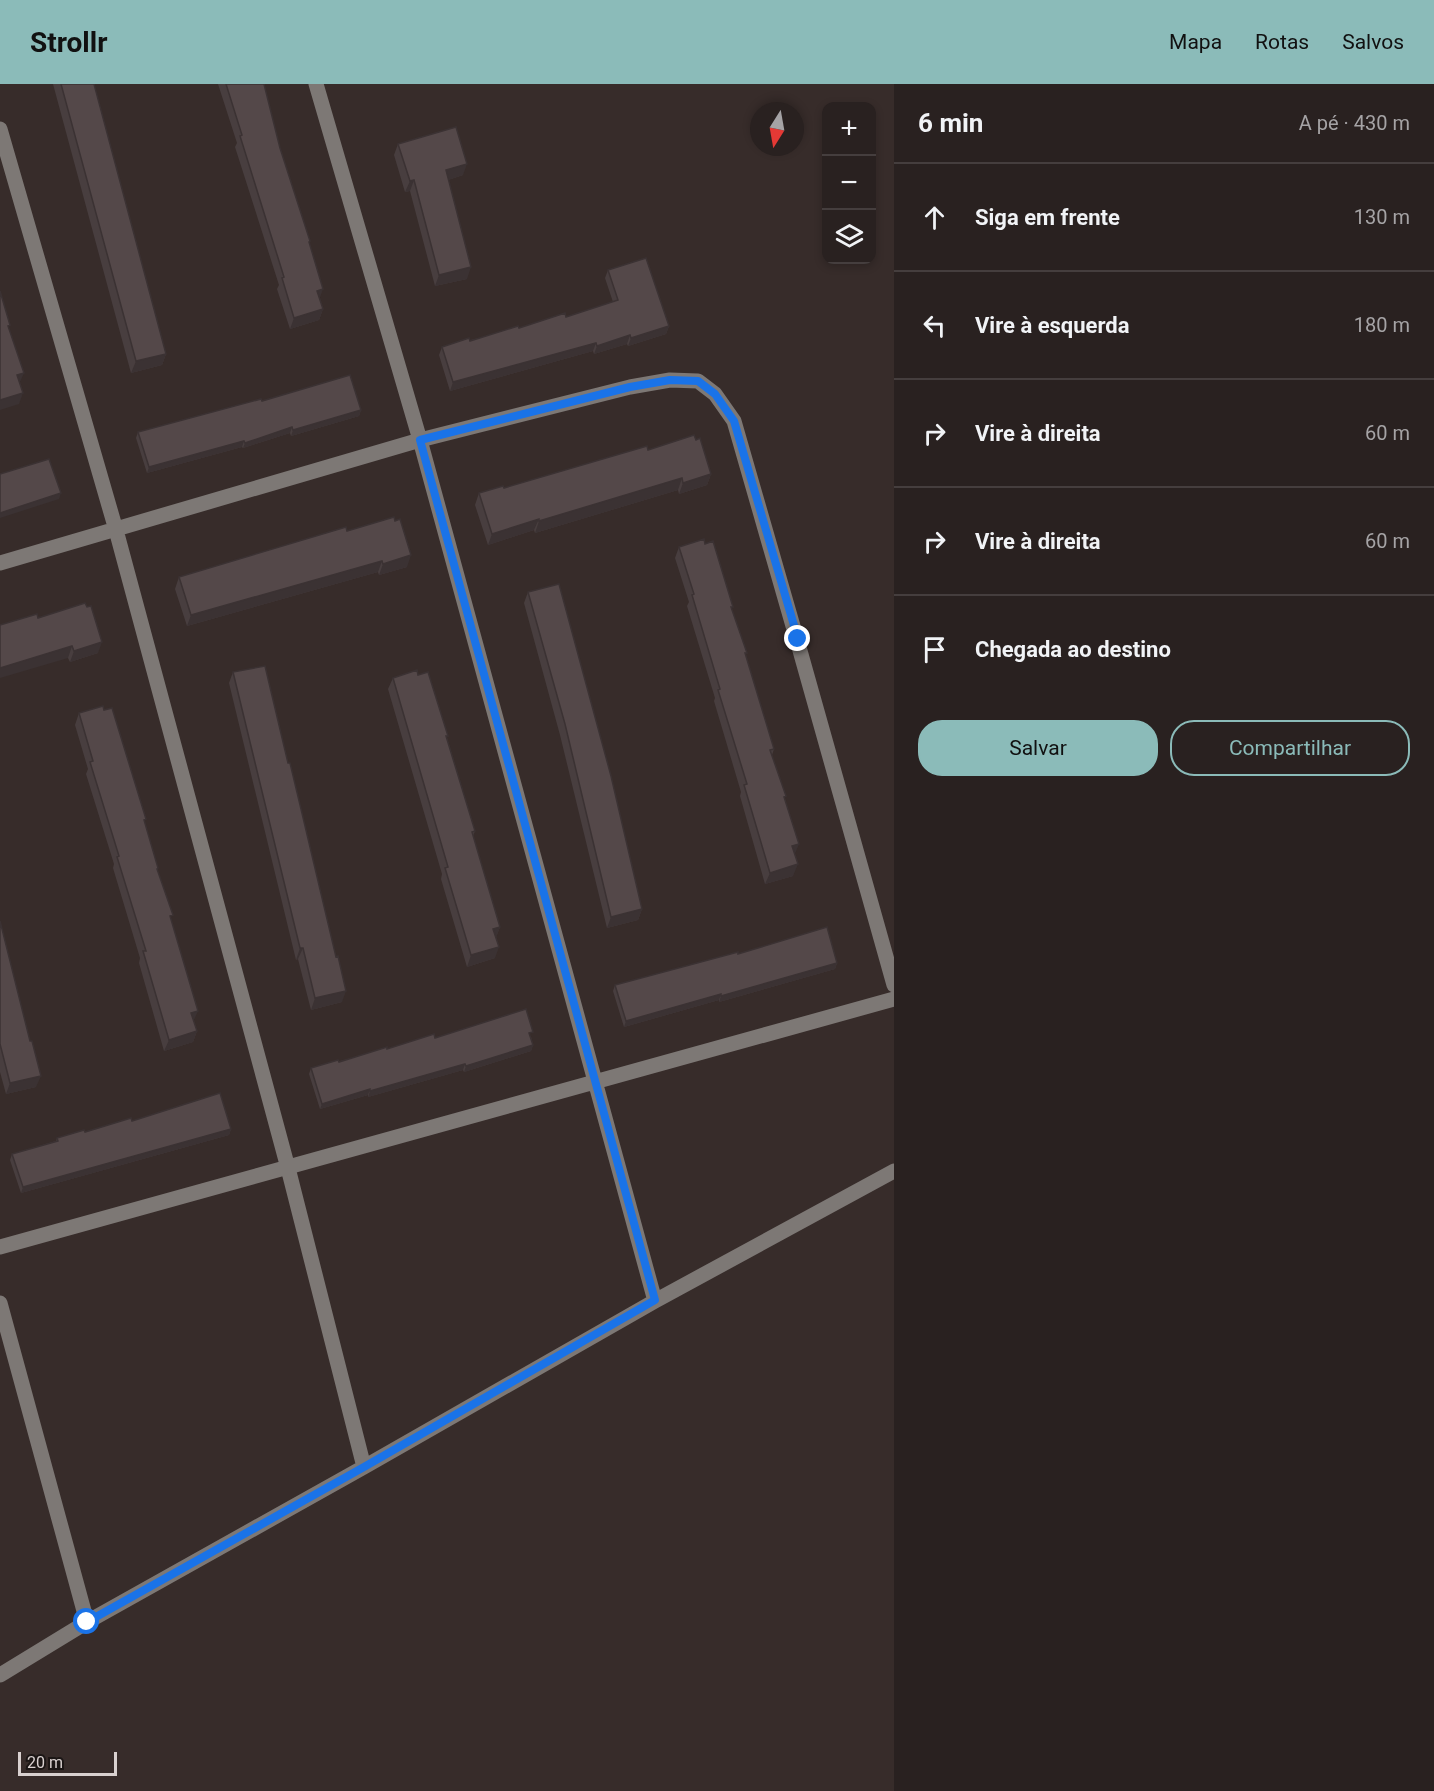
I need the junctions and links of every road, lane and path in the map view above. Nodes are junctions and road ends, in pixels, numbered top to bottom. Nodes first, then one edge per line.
1 (316, 84) edge
2 (0, 129) edge
3 (420, 440) junction
4 (116, 530) junction
5 (0, 563) edge
6 (894, 985) edge
7 (894, 999) edge
8 (594, 1082) junction
9 (288, 1168) junction
10 (894, 1171) edge
11 (0, 1247) edge
12 (655, 1300) junction
13 (0, 1303) edge
14 (364, 1467) junction
15 (87, 1622) junction
16 (0, 1675) edge

1 - 3 street
2 - 4 street
3 - 4 street
3 - 6 street
3 - 8 street
4 - 5 street
4 - 9 street
7 - 8 street
8 - 9 street
8 - 12 street
9 - 11 street
9 - 14 street
10 - 12 street
12 - 14 street
13 - 15 street
14 - 15 street
15 - 16 street

